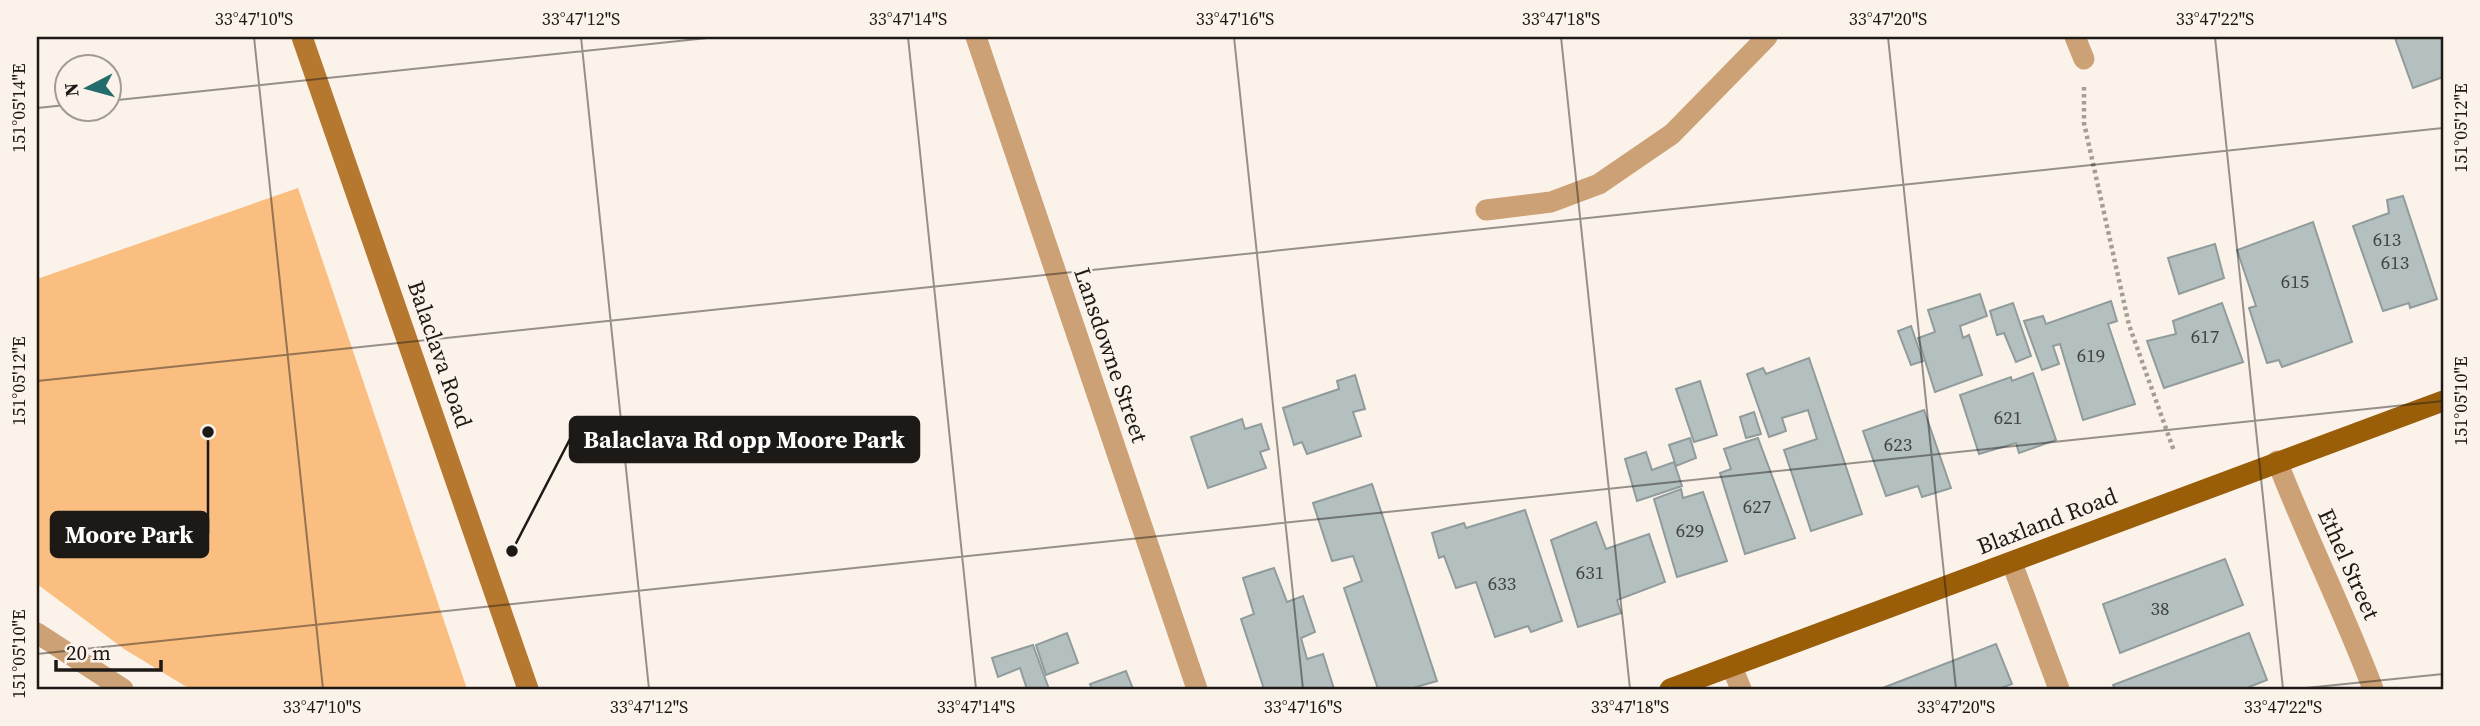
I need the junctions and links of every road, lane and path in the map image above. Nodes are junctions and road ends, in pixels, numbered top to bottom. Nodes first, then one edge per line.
1 (302, 37) edge
2 (976, 37) edge
3 (1767, 37) edge
4 (2076, 37) edge
5 (2084, 59) joint
6 (1486, 211) dead end
7 (2443, 401) edge
8 (2174, 451) dead end
9 (2277, 461) junction
10 (2012, 563) junction
11 (37, 633) edge
12 (1732, 667) junction
13 (123, 689) edge
14 (528, 689) edge
15 (1197, 689) edge
16 (1670, 689) edge
17 (1741, 689) edge
18 (2059, 689) edge
19 (2373, 689) edge

1 - 14 main road, Balaclava Road
2 - 15 street, Lansdowne Street
3 - 6 street
4 - 5 street
5 - 8 path
7 - 9 main road, Blaxland Road
9 - 10 main road, Blaxland Road
9 - 19 street, Ethel Street
10 - 12 main road, Blaxland Road
10 - 18 street
11 - 13 street
12 - 16 main road, Blaxland Road
12 - 17 street

